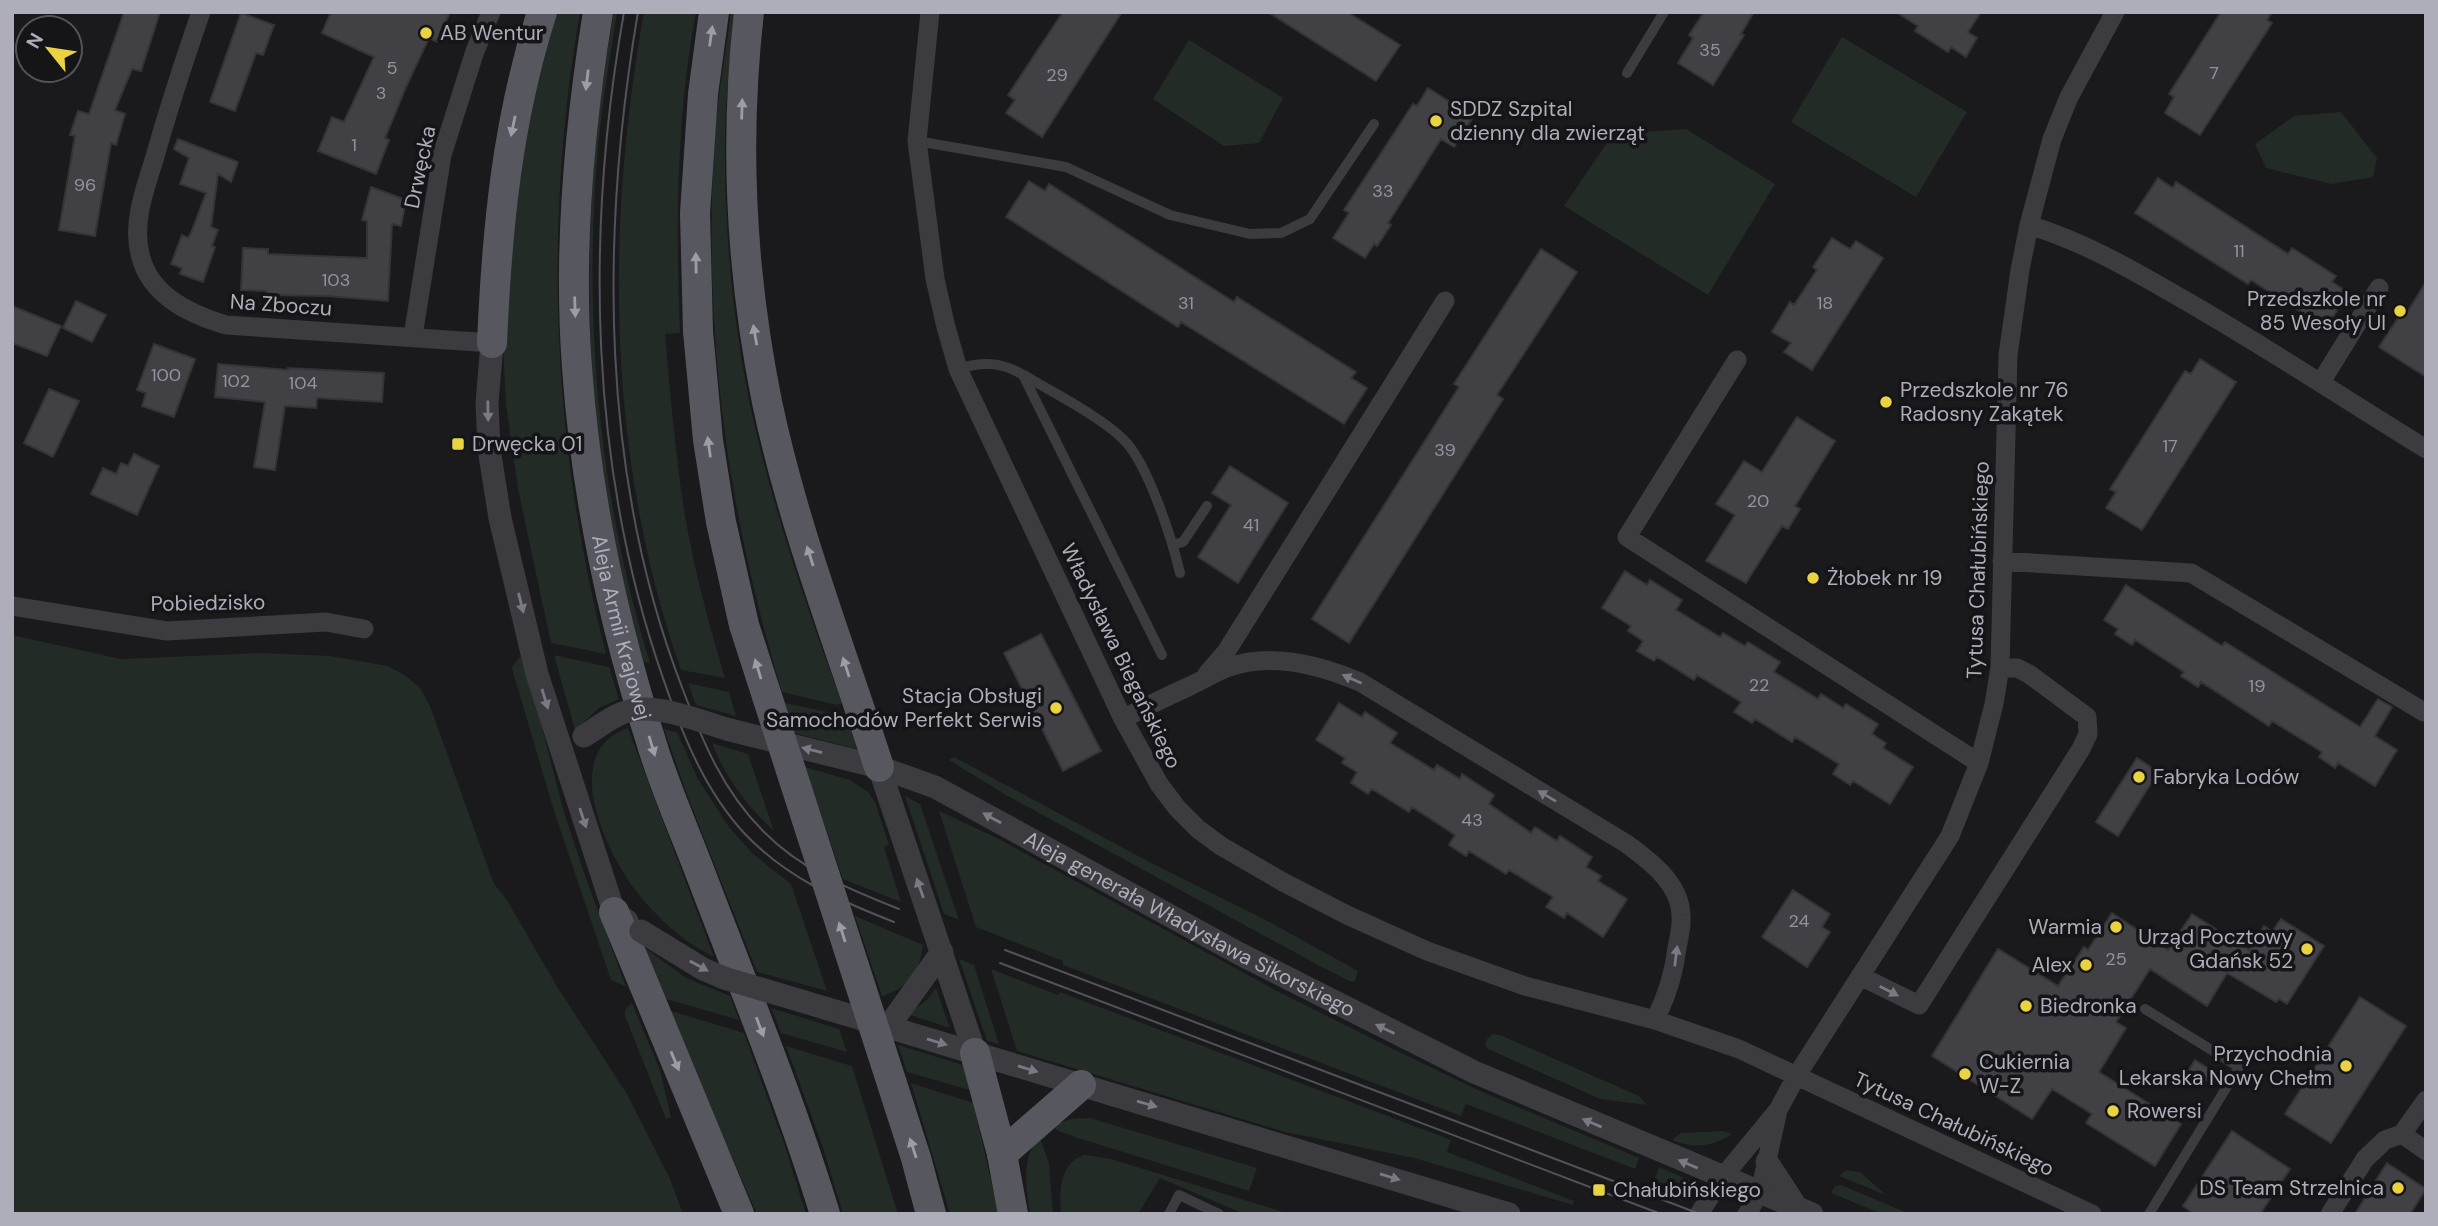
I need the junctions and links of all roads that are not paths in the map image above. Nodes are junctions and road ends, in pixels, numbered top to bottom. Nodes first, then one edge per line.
1 (201, 12) edge
2 (491, 12) edge
3 (542, 12) edge
4 (598, 12) edge
5 (714, 12) edge
6 (749, 12) edge
7 (930, 12) edge
8 (1664, 12) edge
9 (2115, 12) edge
10 (1627, 73) dead end
11 (1374, 124) dead end
12 (917, 141) junction
13 (2029, 225) junction
14 (2379, 288) dead end
15 (1445, 301) dead end
16 (413, 336) junction
17 (492, 342) junction
18 (1737, 360) dead end
19 (958, 369) junction
20 (1023, 375) junction
21 (2321, 382) junction
22 (2426, 449) edge
23 (1207, 506) dead end
24 (1173, 545) junction
25 (2003, 561) junction
26 (1180, 573) dead end
27 (12, 606) edge
28 (364, 629) dead end
29 (1162, 655) dead end
30 (2000, 667) junction
31 (1202, 681) junction
32 (2424, 712) dead end
33 (1123, 719) junction
34 (562, 753) junction
35 (1979, 762) junction
36 (878, 767) junction
37 (614, 912) junction
38 (942, 952) junction
39 (1860, 976) junction
40 (2145, 1009) dead end
41 (1656, 1020) junction
42 (888, 1027) junction
43 (975, 1053) junction
44 (1797, 1075) junction
45 (1081, 1085) junction
46 (2426, 1100) edge
47 (1778, 1110) junction
48 (2402, 1134) junction
49 (2426, 1151) edge
50 (1002, 1154) junction
51 (1767, 1162) junction
52 (1722, 1178) junction
53 (1760, 1192) junction
54 (1804, 1211) edge
55 (739, 1214) edge
56 (825, 1214) edge
57 (931, 1214) edge
58 (1013, 1214) edge
59 (1170, 1214) edge
60 (1219, 1214) edge
61 (1509, 1214) edge
62 (1699, 1214) edge
63 (1746, 1214) edge
64 (2092, 1214) edge
65 (2149, 1214) edge
66 (2330, 1214) edge

1 - 16 street, Na Zboczu
2 - 16 street, Drwęcka
3 -> 17 main road
4 -> 56 main road, Aleja Armii Krajowej
57 -> 5 main road, bridge
36 -> 6 main road
7 - 12 street, Władysława Biegańskiego
8 - 10 lane
9 - 13 street, Tytusa Chałubińskiego
11 - 12 lane
12 - 19 street, Władysława Biegańskiego
13 - 21 street
13 - 25 street, Tytusa Chałubińskiego
14 - 21 street
15 - 31 street
16 - 17 street, Na Zboczu
17 -> 34 street
18 - 35 street
19 - 20 lane
19 - 33 street, Władysława Biegańskiego
20 - 24 lane
20 - 29 lane
21 - 22 street
23 - 24 lane
24 - 26 lane
25 - 30 street, Tytusa Chałubińskiego
25 - 32 street
27 - 28 street, Pobiedzisko
30 - 35 street, Tytusa Chałubińskiego
39 -> 30 street
31 - 33 street
41 -> 31 street
33 - 41 street, Władysława Biegańskiego
36 -> 34 street, Aleja generała Władysława Sikorskiego, bridge
34 -> 37 street
35 - 39 street, Tytusa Chałubińskiego
38 -> 36 street
52 -> 36 street, Aleja generała Władysława Sikorskiego
37 -> 42 street, bridge
37 -> 55 main road
38 - 42 street
38 - 43 street
39 - 44 street, Tytusa Chałubińskiego
40 - 65 lane
41 - 44 street, Władysława Biegańskiego
42 -> 43 street
43 -> 45 street
43 - 50 main road
44 - 47 street, Tytusa Chałubińskiego
44 - 64 street, Tytusa Chałubińskiego
45 - 50 main road
45 -> 61 street
46 - 48 street
47 - 51 street, Tytusa Chałubińskiego
47 - 52 street, Tytusa Chałubińskiego
48 - 49 street
48 - 66 street
50 - 58 main road
51 - 53 street, Tytusa Chałubińskiego
51 - 54 street
52 - 53 street, Aleja generała Władysława Sikorskiego
52 - 62 street, Tytusa Chałubińskiego
53 - 54 street, Aleja generała Władysława Sikorskiego
53 - 63 street, Tytusa Chałubińskiego
59 - 60 lane

